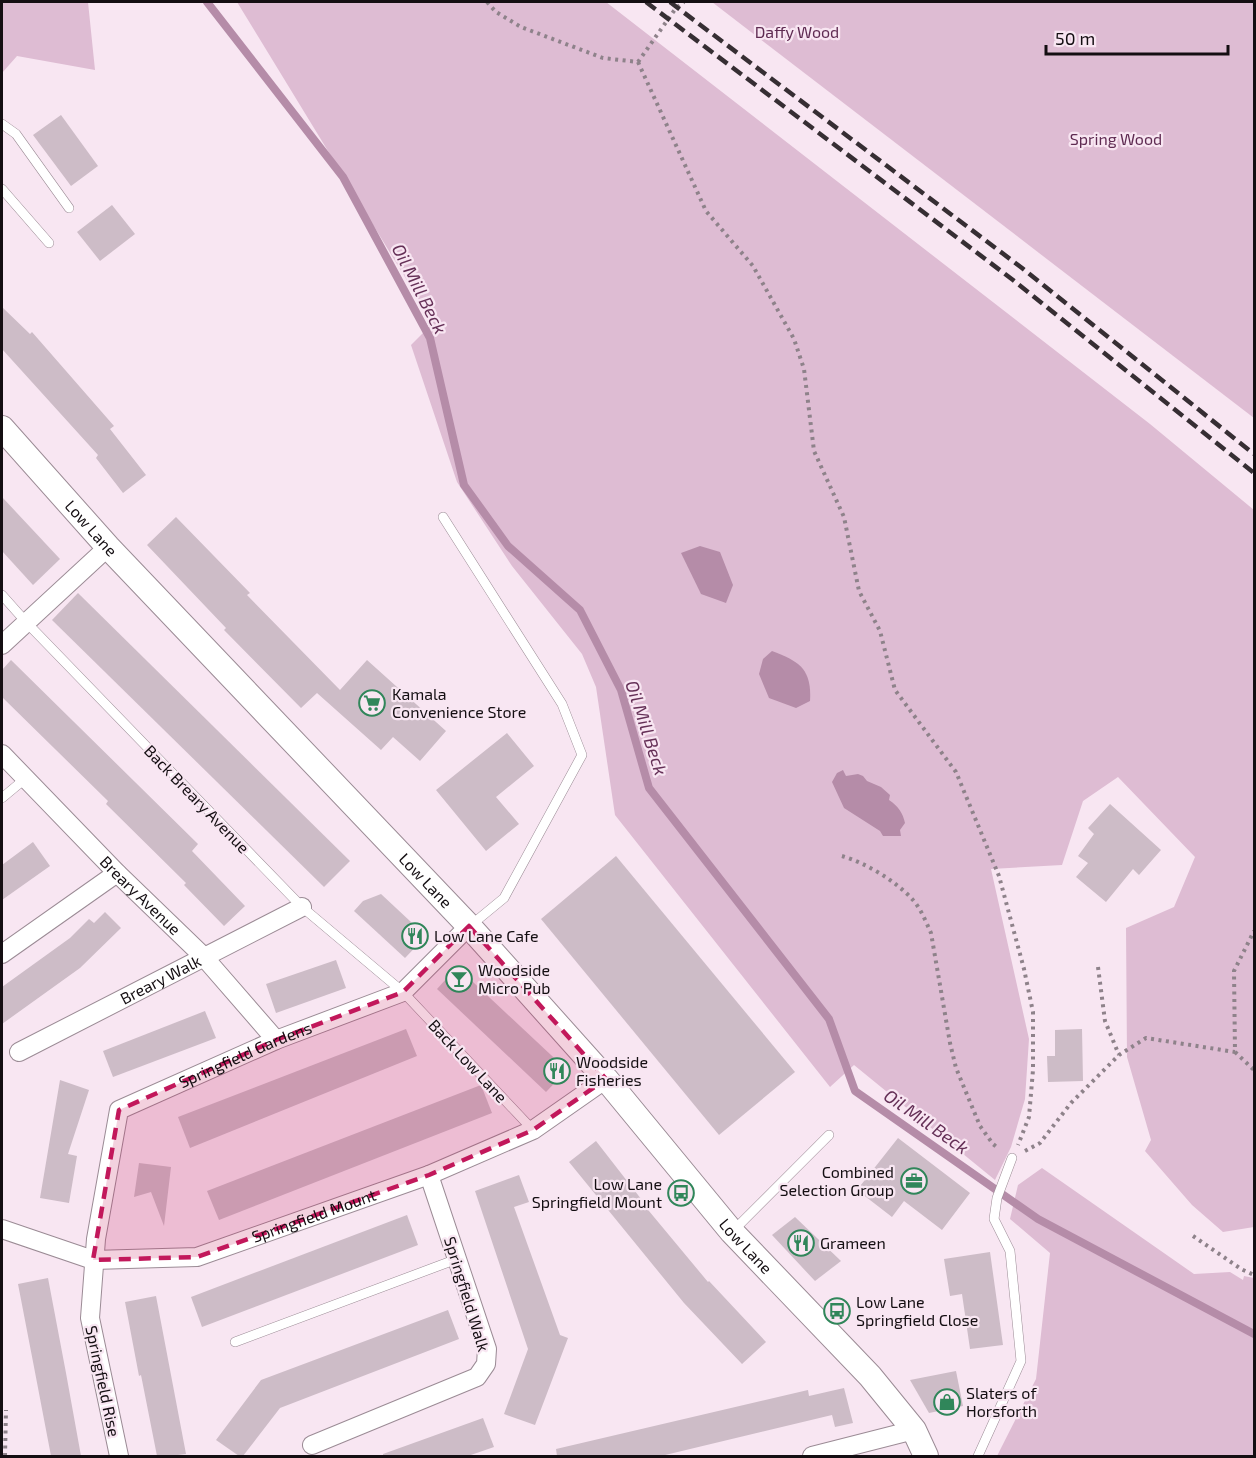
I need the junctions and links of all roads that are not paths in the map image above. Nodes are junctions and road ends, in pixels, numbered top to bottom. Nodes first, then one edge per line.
1 (2, 124) edge
2 (2, 189) edge
3 (69, 208) dead end
4 (49, 243) dead end
5 (2, 428) edge
6 (443, 517) dead end
7 (108, 547) junction
8 (2, 595) edge
9 (26, 622) junction
10 (2, 645) edge
11 (2, 754) edge
12 (26, 778) junction
13 (2, 798) edge
14 (117, 873) junction
15 (302, 907) junction
16 (469, 926) junction
17 (2, 954) edge
18 (204, 956) junction
19 (403, 992) junction
20 (276, 1040) junction
21 (19, 1052) dead end
22 (606, 1079) junction
23 (533, 1130) junction
24 (829, 1135) dead end
25 (1012, 1158) road end
26 (429, 1176) junction
27 (2, 1229) edge
28 (732, 1232) junction
29 (96, 1234) joint
30 (457, 1259) junction
31 (93, 1260) junction
32 (235, 1342) dead end
33 (914, 1430) junction
34 (312, 1445) dead end
35 (119, 1456) edge
36 (812, 1456) edge
37 (926, 1456) edge
38 (978, 1456) edge

1 - 3 lane
2 - 4 lane
5 - 7 street, Low Lane
6 - 16 lane
7 - 9 street
7 - 16 street, Low Lane
8 - 9 lane, Back Breary Avenue
9 - 10 street
9 - 15 lane, Back Breary Avenue
11 - 12 street, Breary Avenue
12 - 13 lane
12 - 14 street, Breary Avenue
14 - 17 street
14 - 18 street, Breary Avenue
15 - 18 street, Breary Walk
15 - 19 lane, Back Breary Avenue
16 - 19 street, Springfield Gardens
16 - 22 street, Low Lane
18 - 20 street, Breary Avenue
18 - 21 street, Breary Walk
19 - 20 street, Springfield Gardens
19 - 23 lane, Back Low Lane
20 - 29 street, Springfield Gardens
22 - 23 street, Springfield Mount
22 - 28 street, Low Lane
23 - 26 street, Springfield Mount
24 - 28 lane
25 - 38 lane
26 - 30 street, Springfield Walk
26 - 31 street, Springfield Mount
27 - 31 street, Springfield Mount
28 - 33 street, Low Lane
29 - 31 street, Springfield Rise
30 - 32 lane
30 - 34 street, Springfield Walk
31 - 35 street, Springfield Rise
33 - 36 street
33 - 37 street, Low Lane

